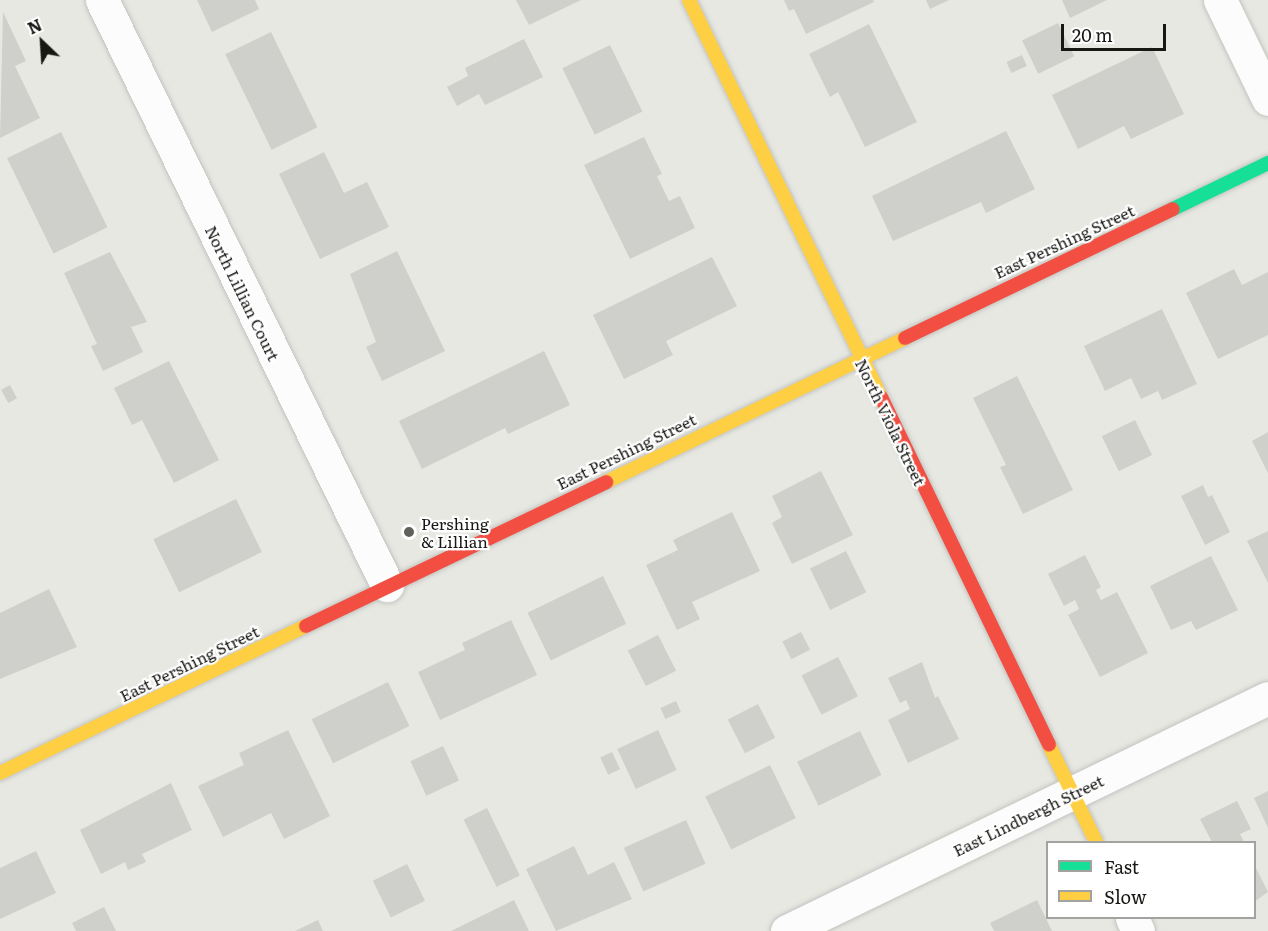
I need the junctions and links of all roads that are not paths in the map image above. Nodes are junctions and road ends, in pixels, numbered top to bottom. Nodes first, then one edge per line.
1 (102, 0) edge
2 (689, 0) edge
3 (1220, 0) edge
4 (1268, 99) edge
5 (1268, 163) edge
6 (860, 357) junction
7 (387, 585) junction
8 (1268, 698) edge
9 (0, 773) edge
10 (1072, 794) junction
11 (1095, 841) edge
12 (787, 931) edge

1 - 7 street, North Lillian Court
2 - 6 street, North Viola Street
3 - 4 street
5 - 6 street, East Pershing Street
6 - 7 street, East Pershing Street
6 - 10 street, North Viola Street
7 - 9 street, East Pershing Street
8 - 10 street, East Lindbergh Street
10 - 11 street, North Viola Street
10 - 12 street, East Lindbergh Street

